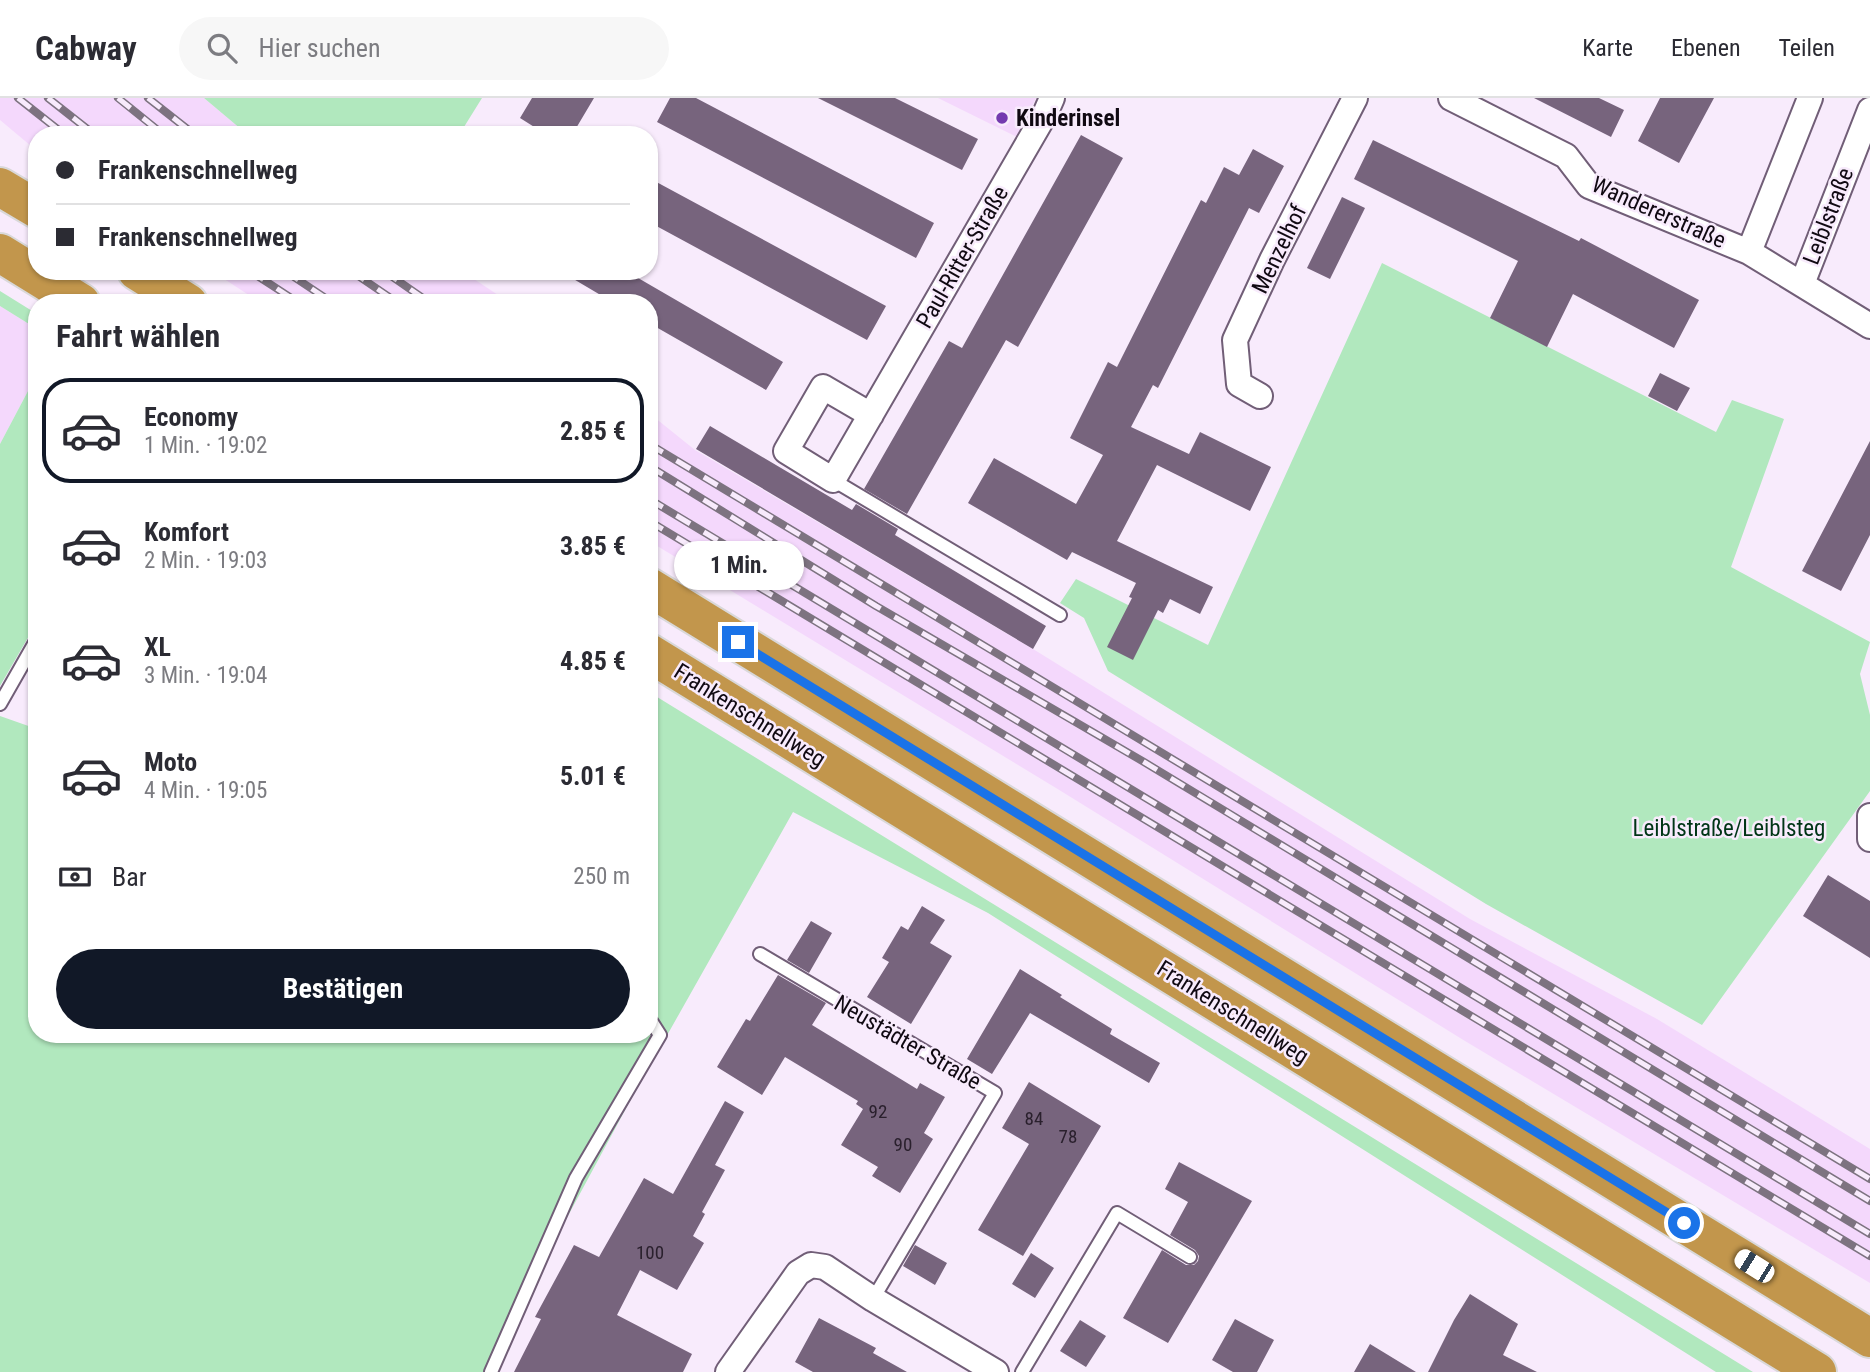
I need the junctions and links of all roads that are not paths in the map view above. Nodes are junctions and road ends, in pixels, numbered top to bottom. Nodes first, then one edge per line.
1 (1052, 98) edge
2 (1355, 98) edge
3 (1451, 98) edge
4 (1810, 98) edge
5 (1870, 110) edge
6 (0, 187) edge
7 (28, 204) edge
8 (1749, 252) junction
9 (0, 253) edge
10 (28, 270) edge
11 (44, 280) edge
12 (151, 280) edge
13 (1802, 284) junction
14 (66, 294) edge
15 (174, 294) edge
16 (1870, 326) edge
17 (1260, 396) dead end
18 (871, 415) junction
19 (833, 480) junction
20 (658, 593) edge
21 (1060, 615) dead end
22 (28, 655) edge
23 (658, 659) edge
24 (0, 704) edge
25 (1870, 816) edge
26 (1870, 839) edge
27 (760, 954) dead end
28 (655, 1043) edge
29 (1190, 1257) dead end
30 (873, 1299) junction
31 (1870, 1338) edge
32 (491, 1372) edge
33 (728, 1372) edge
34 (996, 1372) edge
35 (1022, 1372) edge
36 (1817, 1372) edge

1 - 18 street, Paul-Ritter-Straße
2 - 17 street, Menzelhof
3 - 8 street, Wandererstraße
4 - 8 street
5 - 13 street, Leiblstraße
6 - 7 highway
8 - 13 street, Wandererstraße
9 - 10 highway
11 - 14 highway
12 - 15 highway
13 - 16 street, Wandererstraße
18 - 19 street, Paul-Ritter-Straße
18 - 19 street
19 - 21 lane
20 - 31 highway
22 - 24 lane
23 - 36 highway, Frankenschnellweg
25 - 26 street
27 - 30 lane, Neustädter Straße
28 - 32 lane
29 - 35 lane
30 - 33 street
30 - 34 street

